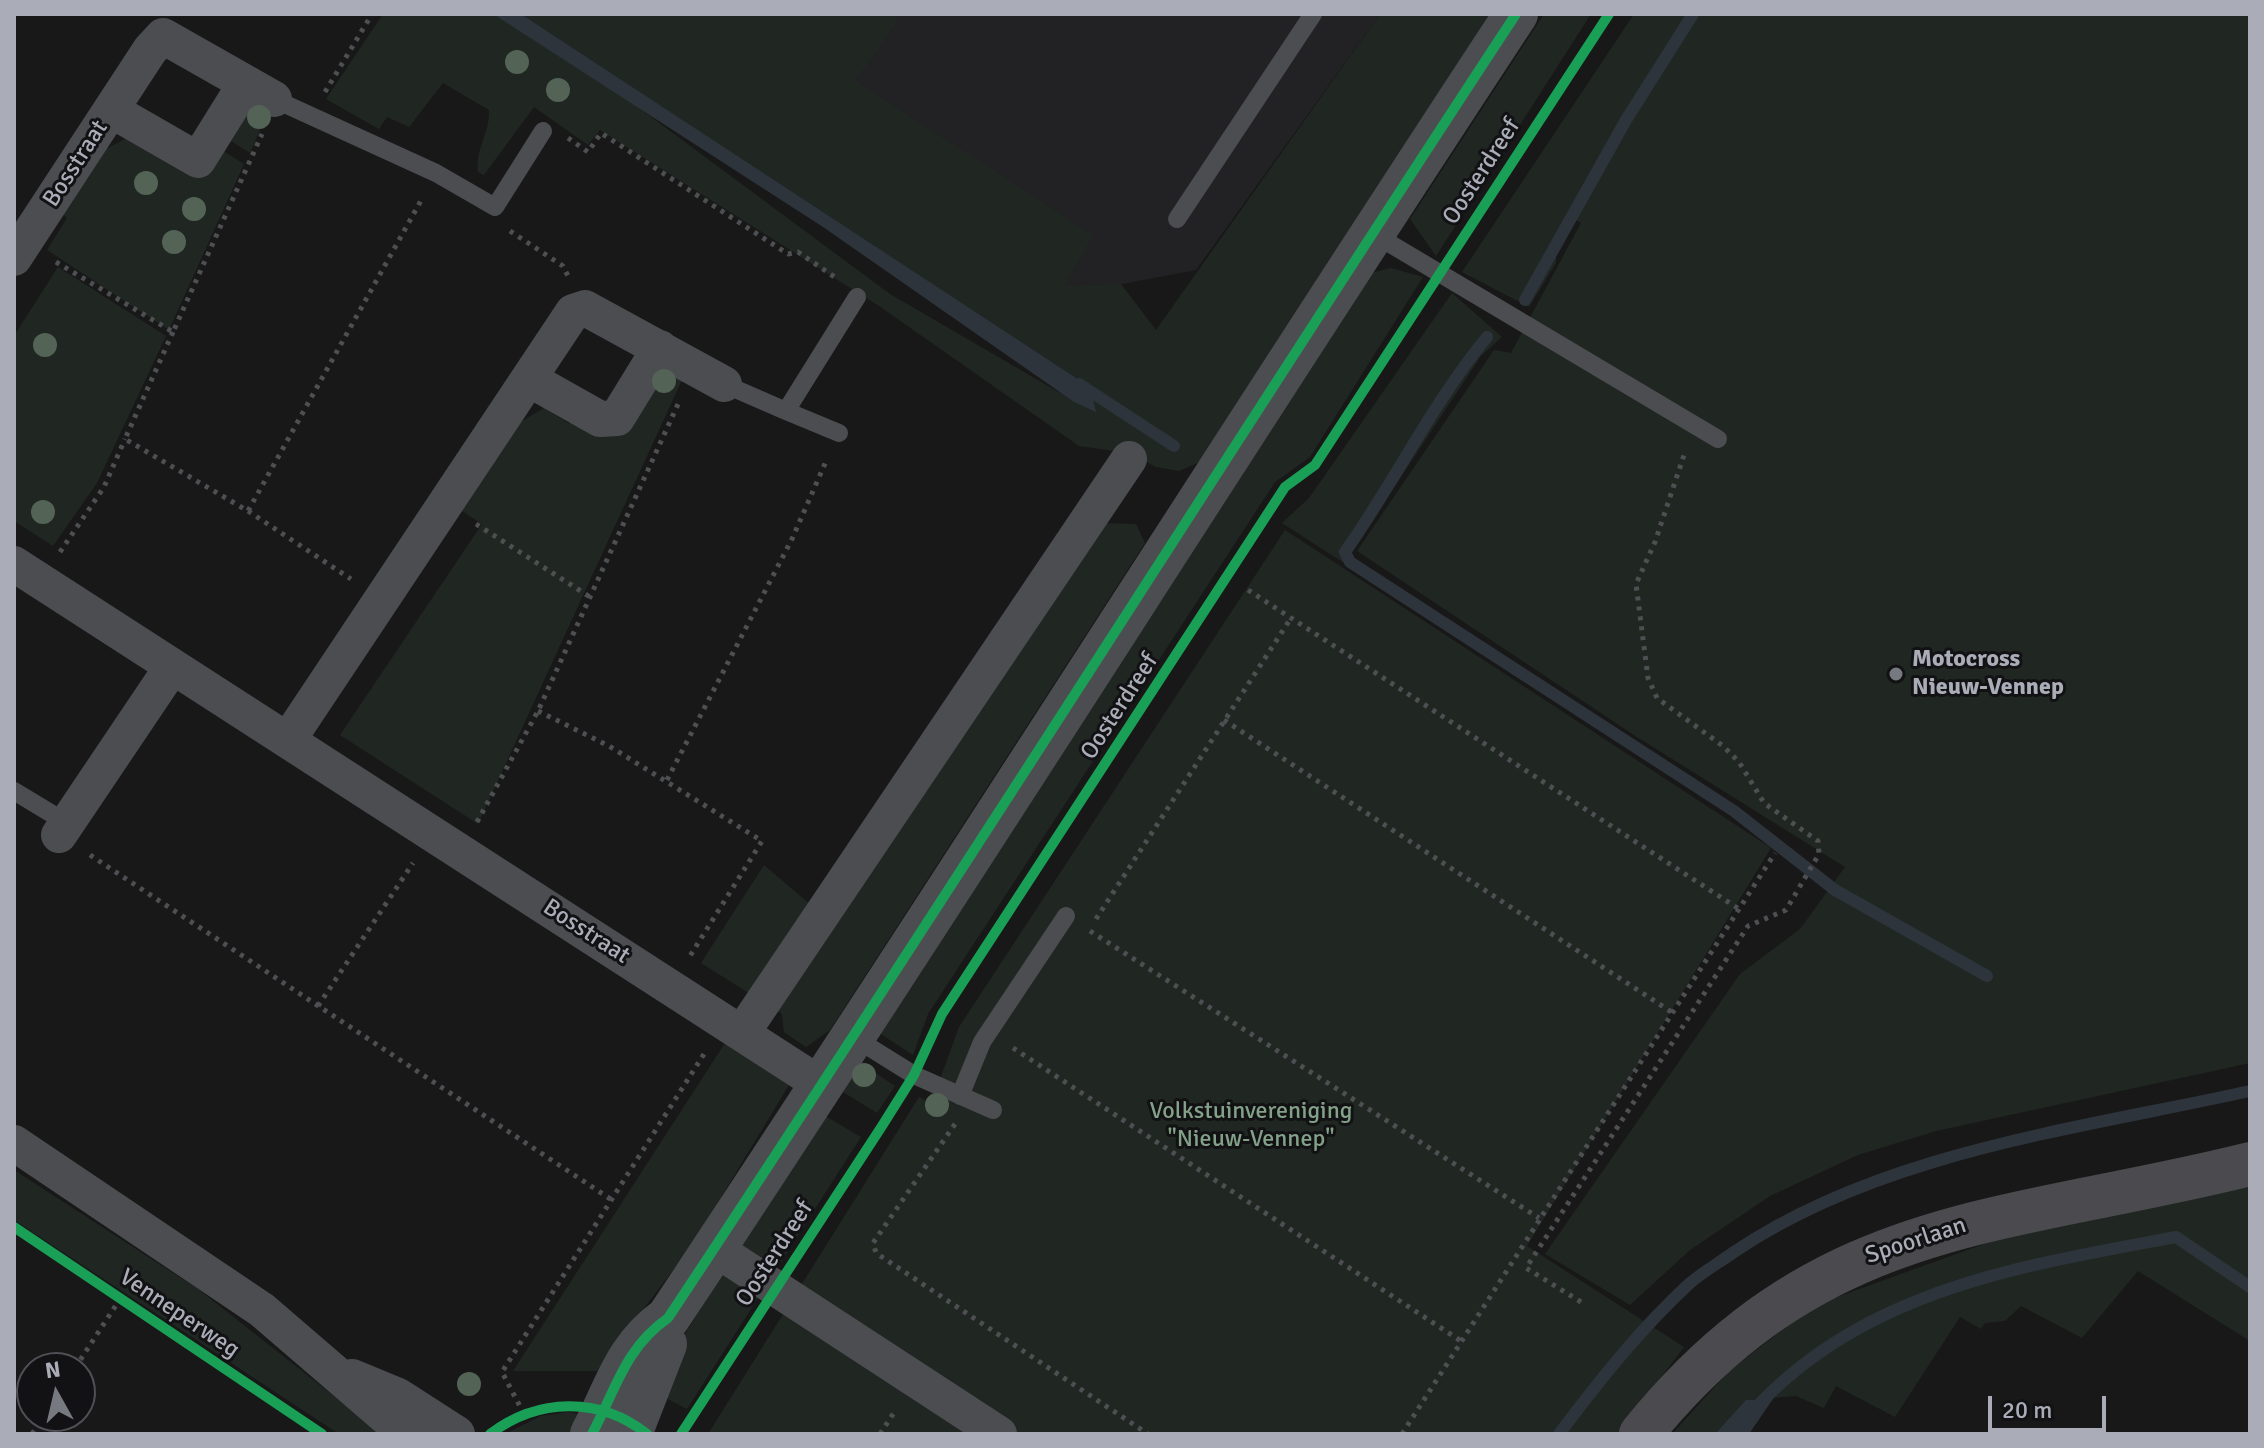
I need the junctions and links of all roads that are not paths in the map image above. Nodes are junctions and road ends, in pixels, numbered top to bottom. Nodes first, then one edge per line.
1 (1313, 14) edge
2 (1516, 14) edge
3 (266, 95) junction
4 (111, 110) junction
5 (543, 131) road end
6 (1177, 219) dead end
7 (1372, 233) junction
8 (19, 250) edge
9 (857, 297) road end
10 (660, 348) junction
11 (709, 376) joint
12 (529, 379) junction
13 (786, 411) junction
14 (839, 433) road end
15 (1718, 439) dead end
16 (1129, 459) dead end
17 (27, 573) edge
18 (172, 667) junction
19 (288, 740) junction
20 (14, 791) edge
21 (63, 829) joint
22 (1066, 916) road end
23 (734, 1028) junction
24 (853, 1037) junction
25 (823, 1086) junction
26 (966, 1098) junction
27 (993, 1110) dead end
28 (14, 1143) edge
29 (2250, 1164) edge
30 (714, 1248) junction
31 (668, 1318) junction
32 (336, 1371) junction
33 (406, 1434) edge
34 (457, 1434) edge
35 (592, 1434) edge
36 (630, 1434) edge
37 (999, 1434) edge
38 (1641, 1434) edge

1 - 6 lane
2 - 7 street, Oosterdreef
3 - 4 street, Bosstraat
3 - 4 street, Bosstraat
3 - 5 lane
4 - 8 street, Bosstraat
7 - 15 lane
7 - 24 street, Oosterdreef
9 - 13 lane
10 - 11 street
10 - 12 street
10 - 12 street
11 - 13 lane
12 - 19 street
13 - 14 lane
16 - 23 street
17 - 18 street, Bosstraat
18 - 19 street, Bosstraat
18 - 21 street
19 - 23 street, Bosstraat
20 - 21 lane
22 - 26 lane
23 - 25 street, Bosstraat
24 - 25 street, Oosterdreef
24 - 26 lane
25 - 30 street, Oosterdreef
26 - 27 lane
28 - 32 street, Venneperweg
29 - 38 main road, Spoorlaan
30 - 31 street, Oosterdreef
30 - 37 street, Oosterdreef
31 - 35 street, Oosterdreef
31 - 36 street, Oosterdreef
32 - 33 street, Venneperweg
32 - 34 street, Venneperweg

